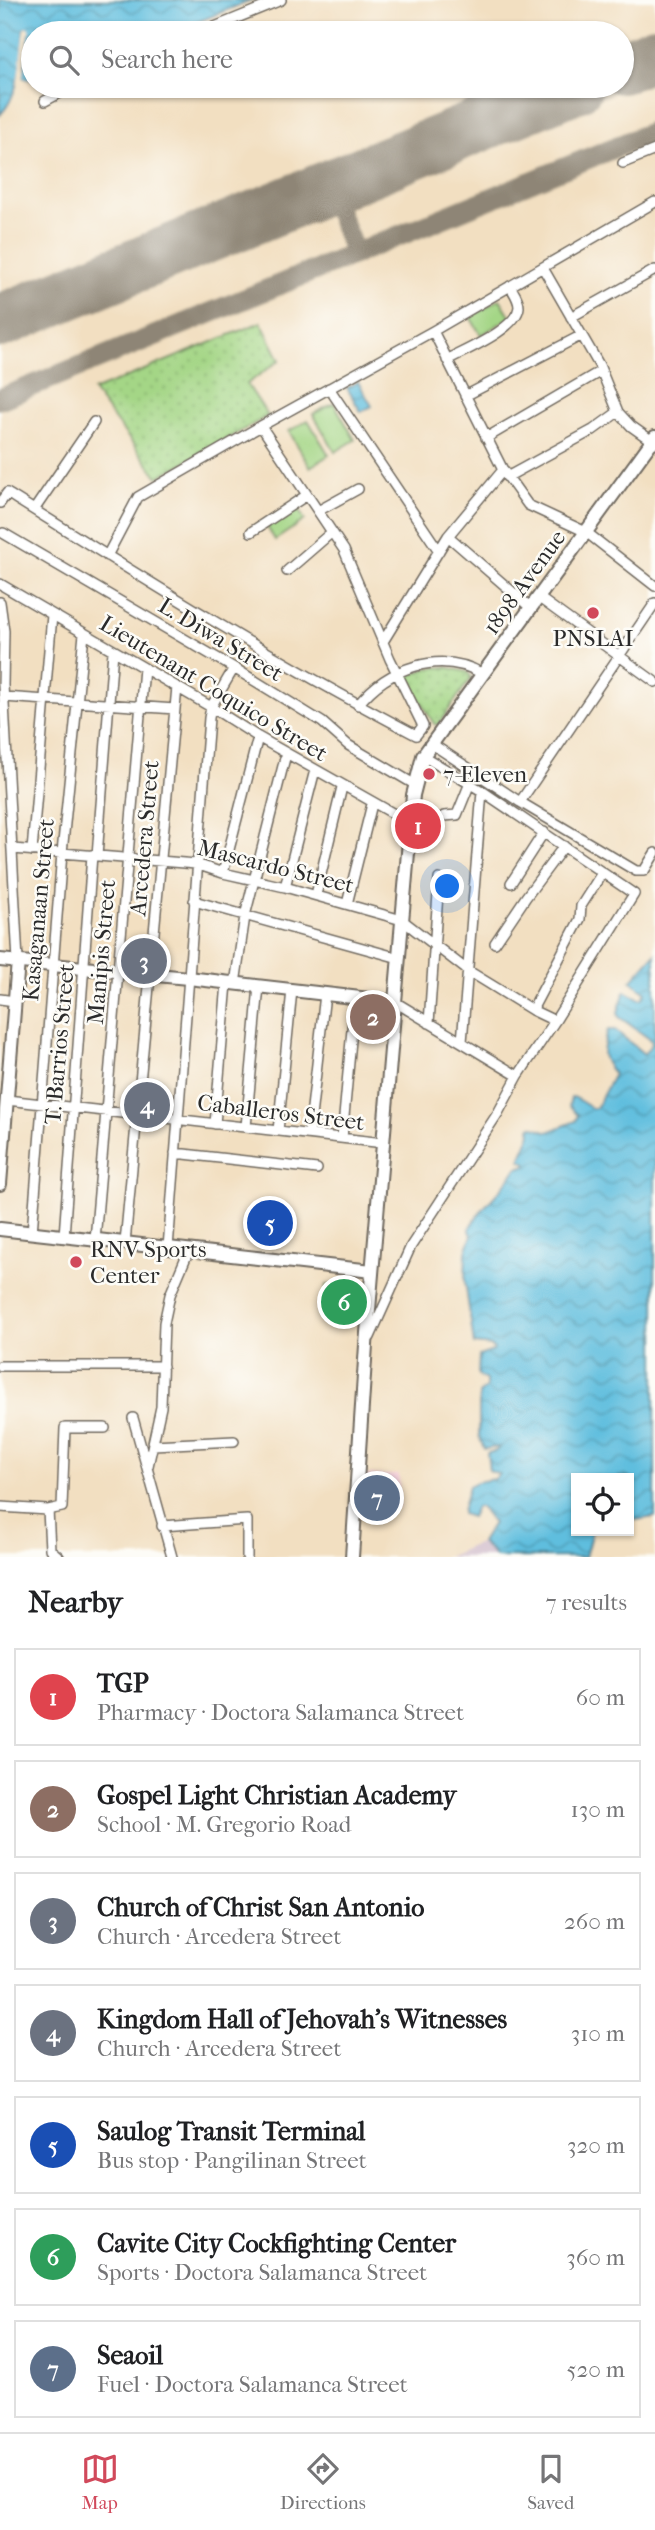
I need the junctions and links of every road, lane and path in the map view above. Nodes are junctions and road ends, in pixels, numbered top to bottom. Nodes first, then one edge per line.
1 (281, 0) edge
2 (229, 21) edge
3 (51, 98) edge
4 (45, 101) dead end
5 (655, 150) edge
6 (623, 163) dead end
7 (655, 202) edge
8 (543, 268) junction
9 (655, 270) edge
10 (510, 286) junction
11 (571, 317) junction
12 (433, 331) junction
13 (582, 335) junction
14 (447, 360) junction
15 (601, 371) junction
16 (329, 388) junction
17 (466, 396) junction
18 (618, 412) junction
19 (94, 422) dead end
20 (261, 426) junction
21 (486, 438) junction
22 (654, 440) edge
23 (505, 473) junction
24 (358, 488) dead end
25 (307, 495) junction
26 (0, 503) edge
27 (34, 510) junction
28 (318, 511) junction
29 (251, 532) dead end
30 (332, 532) junction
31 (586, 532) junction
32 (3, 533) dead end
33 (448, 536) junction
34 (439, 551) junction
35 (107, 556) junction
36 (287, 571) dead end
37 (0, 584) edge
38 (655, 586) edge
39 (538, 597) junction
40 (0, 602) edge
41 (655, 603) edge
42 (531, 608) junction
43 (52, 615) junction
44 (84, 634) junction
45 (384, 640) junction
46 (114, 651) junction
47 (620, 656) junction
48 (144, 668) junction
49 (234, 668) junction
50 (397, 673) junction
51 (483, 674) junction
52 (655, 682) edge
53 (2, 686) edge
54 (177, 687) junction
55 (4, 697) junction
56 (44, 700) junction
57 (76, 702) junction
58 (108, 704) junction
59 (358, 705) junction
60 (140, 707) junction
61 (211, 708) junction
62 (175, 709) junction
63 (258, 737) junction
64 (427, 751) junction
65 (286, 754) junction
66 (314, 771) junction
67 (470, 783) junction
68 (414, 784) junction
69 (342, 787) junction
70 (482, 791) junction
71 (520, 802) junction
72 (372, 804) junction
73 (444, 816) dead end
74 (410, 823) junction
75 (544, 832) junction
76 (564, 846) junction
77 (13, 849) junction
78 (32, 851) junction
79 (61, 853) junction
80 (655, 853) edge
81 (95, 856) junction
82 (128, 858) junction
83 (160, 861) junction
84 (196, 863) junction
85 (223, 873) junction
86 (601, 873) junction
87 (439, 879) dead end
88 (254, 880) junction
89 (511, 883) dead end
90 (285, 887) junction
91 (316, 895) junction
92 (194, 901) junction
93 (347, 904) junction
94 (245, 916) junction
95 (401, 919) junction
96 (495, 943) dead end
97 (435, 946) junction
98 (399, 958) junction
99 (0, 960) edge
100 (18, 961) junction
101 (52, 965) junction
102 (85, 968) junction
103 (467, 970) junction
104 (118, 971) junction
105 (150, 975) junction
106 (188, 978) junction
107 (231, 983) junction
108 (259, 986) junction
109 (292, 990) junction
110 (325, 994) junction
111 (355, 997) junction
112 (0, 999) edge
113 (15, 1001) junction
114 (395, 1002) junction
115 (532, 1010) junction
116 (555, 1021) junction
117 (429, 1023) junction
118 (6, 1030) edge
119 (462, 1042) junction
120 (5, 1061) edge
121 (518, 1076) junction
122 (5, 1095) edge
123 (42, 1104) junction
124 (73, 1107) junction
125 (106, 1111) junction
126 (137, 1115) junction
127 (178, 1119) junction
128 (215, 1124) junction
129 (246, 1127) junction
130 (2, 1128) edge
131 (278, 1131) junction
132 (309, 1134) junction
133 (342, 1138) junction
134 (384, 1143) junction
135 (175, 1153) junction
136 (1, 1163) edge
137 (317, 1169) dead end
138 (0, 1184) edge
139 (0, 1229) edge
140 (32, 1233) junction
141 (64, 1236) junction
142 (95, 1240) junction
143 (125, 1243) junction
144 (168, 1248) junction
145 (189, 1250) junction
146 (372, 1271) junction
147 (366, 1345) junction
148 (0, 1366) edge
149 (163, 1366) junction
150 (133, 1419) dead end
151 (105, 1427) dead end
152 (234, 1441) dead end
153 (153, 1445) junction
154 (148, 1466) junction
155 (0, 1507) edge
156 (48, 1510) junction
157 (162, 1526) junction
158 (59, 1557) edge
159 (172, 1557) edge
160 (247, 1557) edge
161 (352, 1557) edge

1 - 2 street
3 - 4 street
5 - 6 street
7 - 8 street
8 - 10 street
8 - 11 street
9 - 11 street
10 - 12 street
10 - 14 street
11 - 13 street
12 - 14 street
12 - 16 street
13 - 15 street
13 - 17 street
14 - 17 street
15 - 18 street
15 - 21 street
16 - 20 street
16 - 34 street
17 - 21 street
18 - 22 street
18 - 23 street
19 - 27 street
20 - 25 street
20 - 35 street
21 - 23 street
22 - 31 street, 1898 Avenue
23 - 31 street
23 - 33 street
24 - 28 street
25 - 28 street
25 - 29 street
26 - 27 street
27 - 35 street
28 - 30 street
30 - 36 street
30 - 45 street
31 - 38 street
31 - 39 street, 1898 Avenue
32 - 49 street, L. Diwa Street
33 - 34 street
33 - 42 street
34 - 45 street
35 - 59 street
37 - 43 street, Lieutenant Coquico Street
39 - 42 street, 1898 Avenue
39 - 47 street
40 - 53 street
41 - 47 street
42 - 51 street, 1898 Avenue
43 - 44 street, Lieutenant Coquico Street
43 - 56 street
44 - 46 street, Lieutenant Coquico Street
44 - 57 street, Kasaganaan Street
45 - 50 street
46 - 48 street, Lieutenant Coquico Street
46 - 58 street, T. Barrios Street
47 - 52 street
47 - 71 street
48 - 54 street, Lieutenant Coquico Street
48 - 60 street, Manipis Street
49 - 61 street
49 - 68 street, L. Diwa Street
50 - 51 street
50 - 59 street
50 - 59 street
51 - 64 street, 1898 Avenue
53 - 55 street
54 - 61 street, Lieutenant Coquico Street
54 - 62 street, Arcedera Street
55 - 56 street
55 - 77 street
56 - 57 street
56 - 78 street
57 - 58 street
57 - 79 street, Kasaganaan Street
58 - 60 street
58 - 81 street, T. Barrios Street
60 - 62 street
60 - 82 street, Manipis Street
61 - 63 street, Lieutenant Coquico Street
61 - 84 street
62 - 83 street, Arcedera Street
63 - 65 street, Lieutenant Coquico Street
63 - 85 street
64 - 67 street
64 - 68 street, 1898 Avenue
64 - 71 street
65 - 66 street, Lieutenant Coquico Street
65 - 88 street
66 - 69 street, Lieutenant Coquico Street
66 - 90 street
67 - 70 street
67 - 73 street
68 - 74 street, 1898 Avenue
69 - 72 street, Lieutenant Coquico Street
69 - 91 street
70 - 75 street
70 - 103 street
71 - 80 street
72 - 74 street, Lieutenant Coquico Street
72 - 93 street
74 - 95 street, 1898 Avenue
75 - 76 street
75 - 89 street
76 - 86 street
76 - 96 street
77 - 78 street, Mascardo Street
77 - 100 street
78 - 79 street, Mascardo Street
79 - 81 street, Mascardo Street
79 - 101 street, Kasaganaan Street
81 - 82 street, Mascardo Street
81 - 102 street, T. Barrios Street
82 - 83 street, Mascardo Street
82 - 104 street, Manipis Street
83 - 84 street, Mascardo Street
83 - 105 street, Arcedera Street
84 - 85 street, Mascardo Street
84 - 92 street
85 - 88 street, Mascardo Street
86 - 115 street
86 - 116 street
87 - 97 street
88 - 90 street, Mascardo Street
88 - 94 street
90 - 91 street, Mascardo Street
91 - 93 street, Mascardo Street
92 - 94 street
92 - 106 street
93 - 95 street, Mascardo Street
94 - 98 street
94 - 107 street
95 - 97 street
95 - 98 street, 1898 Avenue
97 - 103 street
97 - 117 street
98 - 114 street, 1898 Avenue
99 - 100 street
100 - 101 street
100 - 113 street
101 - 102 street
101 - 123 street, Kasaganaan Street
102 - 104 street
102 - 124 street, T. Barrios Street
103 - 115 street
103 - 119 street
104 - 105 street
104 - 125 street, Manipis Street
105 - 106 street
105 - 126 street, Arcedera Street
106 - 107 street
106 - 127 street
107 - 108 street
107 - 128 street
108 - 109 street
108 - 129 street
109 - 110 street
109 - 131 street
110 - 111 street
110 - 132 street
111 - 114 street
111 - 133 street
112 - 113 street
113 - 118 street
114 - 117 street
114 - 134 street, 1898 Avenue
115 - 116 street
116 - 121 street
117 - 119 street
118 - 120 street
119 - 121 street
120 - 122 street
121 - 147 street
122 - 123 street, Caballeros Street
122 - 130 street
123 - 124 street, Caballeros Street
123 - 140 street, Kasaganaan Street
124 - 125 street, Caballeros Street
124 - 141 street, T. Barrios Street
125 - 126 street, Caballeros Street
125 - 142 street, Manipis Street
126 - 127 street, Caballeros Street
126 - 143 street, Arcedera Street
127 - 128 street, Caballeros Street
127 - 135 street
128 - 129 street, Caballeros Street
129 - 131 street, Caballeros Street
130 - 136 street
131 - 132 street, Caballeros Street
132 - 133 street, Caballeros Street
133 - 134 street, Caballeros Street
134 - 146 street, 1898 Avenue
135 - 137 street
135 - 144 street
136 - 138 street
139 - 140 street
140 - 141 street
141 - 142 street
142 - 143 street
143 - 144 street
144 - 145 street
145 - 146 street
145 - 149 street
146 - 147 street, 1898 Avenue
147 - 161 street, 1898 Avenue
148 - 149 street
149 - 153 street
150 - 154 street
151 - 156 street
152 - 153 street
153 - 154 street
154 - 157 street
155 - 156 street
156 - 158 street
157 - 159 street
157 - 160 street

